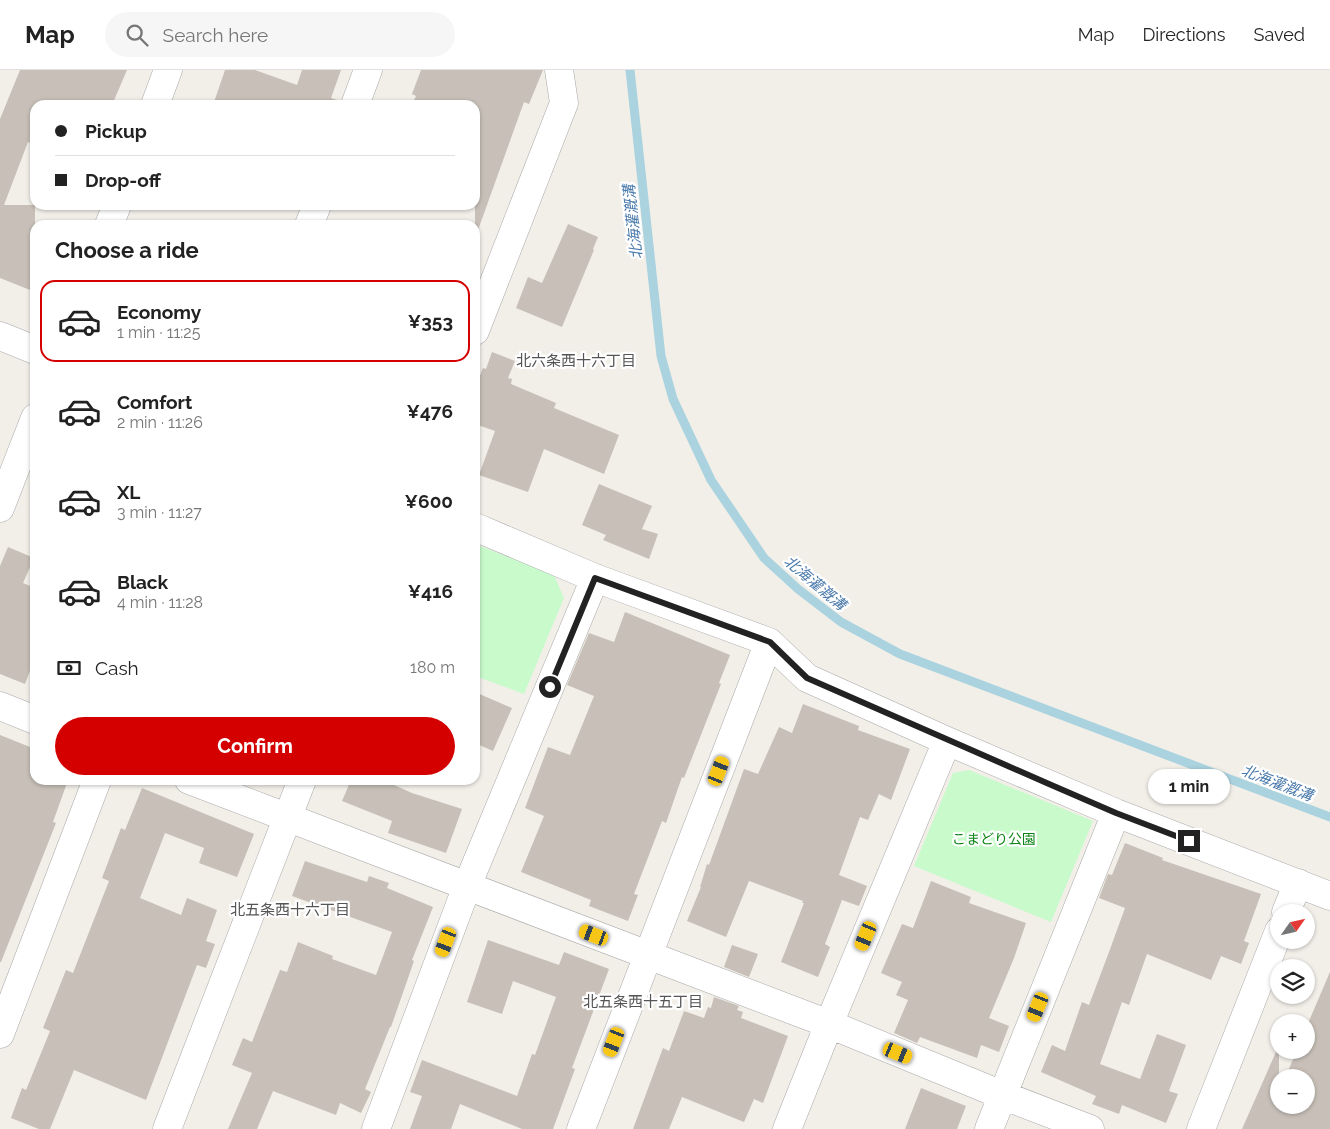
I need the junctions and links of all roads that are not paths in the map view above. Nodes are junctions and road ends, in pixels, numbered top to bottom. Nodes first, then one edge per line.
1 (168, 70) edge
2 (368, 70) edge
3 (559, 70) edge
4 (157, 100) edge
5 (356, 100) edge
6 (480, 318) edge
7 (0, 336) edge
8 (30, 348) edge
9 (30, 431) edge
10 (0, 508) edge
11 (480, 529) edge
12 (595, 578) junction
13 (770, 642) junction
14 (0, 706) edge
15 (30, 718) edge
16 (948, 741) junction
17 (95, 785) edge
18 (202, 785) edge
19 (300, 785) edge
20 (1116, 813) junction
21 (287, 818) junction
22 (1298, 883) junction
23 (467, 886) junction
24 (1330, 896) edge
25 (1289, 904) edge
26 (1272, 949) edge
27 (648, 956) junction
28 (829, 1024) junction
29 (0, 1034) edge
30 (1002, 1095) junction
31 (167, 1129) edge
32 (376, 1129) edge
33 (581, 1129) edge
34 (787, 1129) edge
35 (988, 1129) edge
36 (1090, 1129) edge
37 (1201, 1129) edge

1 - 4 street
2 - 5 street
3 - 6 street
7 - 8 street
9 - 10 street
11 - 12 street
12 - 13 street
12 - 23 street
13 - 16 street
13 - 27 street
14 - 15 street
16 - 20 street
16 - 28 street
17 - 29 street
18 - 21 street
19 - 21 street
20 - 22 street
20 - 30 street
21 - 23 street
21 - 31 street
22 - 24 street
22 - 25 street
23 - 27 street
23 - 32 street
26 - 37 street
27 - 28 street
27 - 33 street
28 - 30 street
28 - 34 street
30 - 35 street
30 - 36 street

